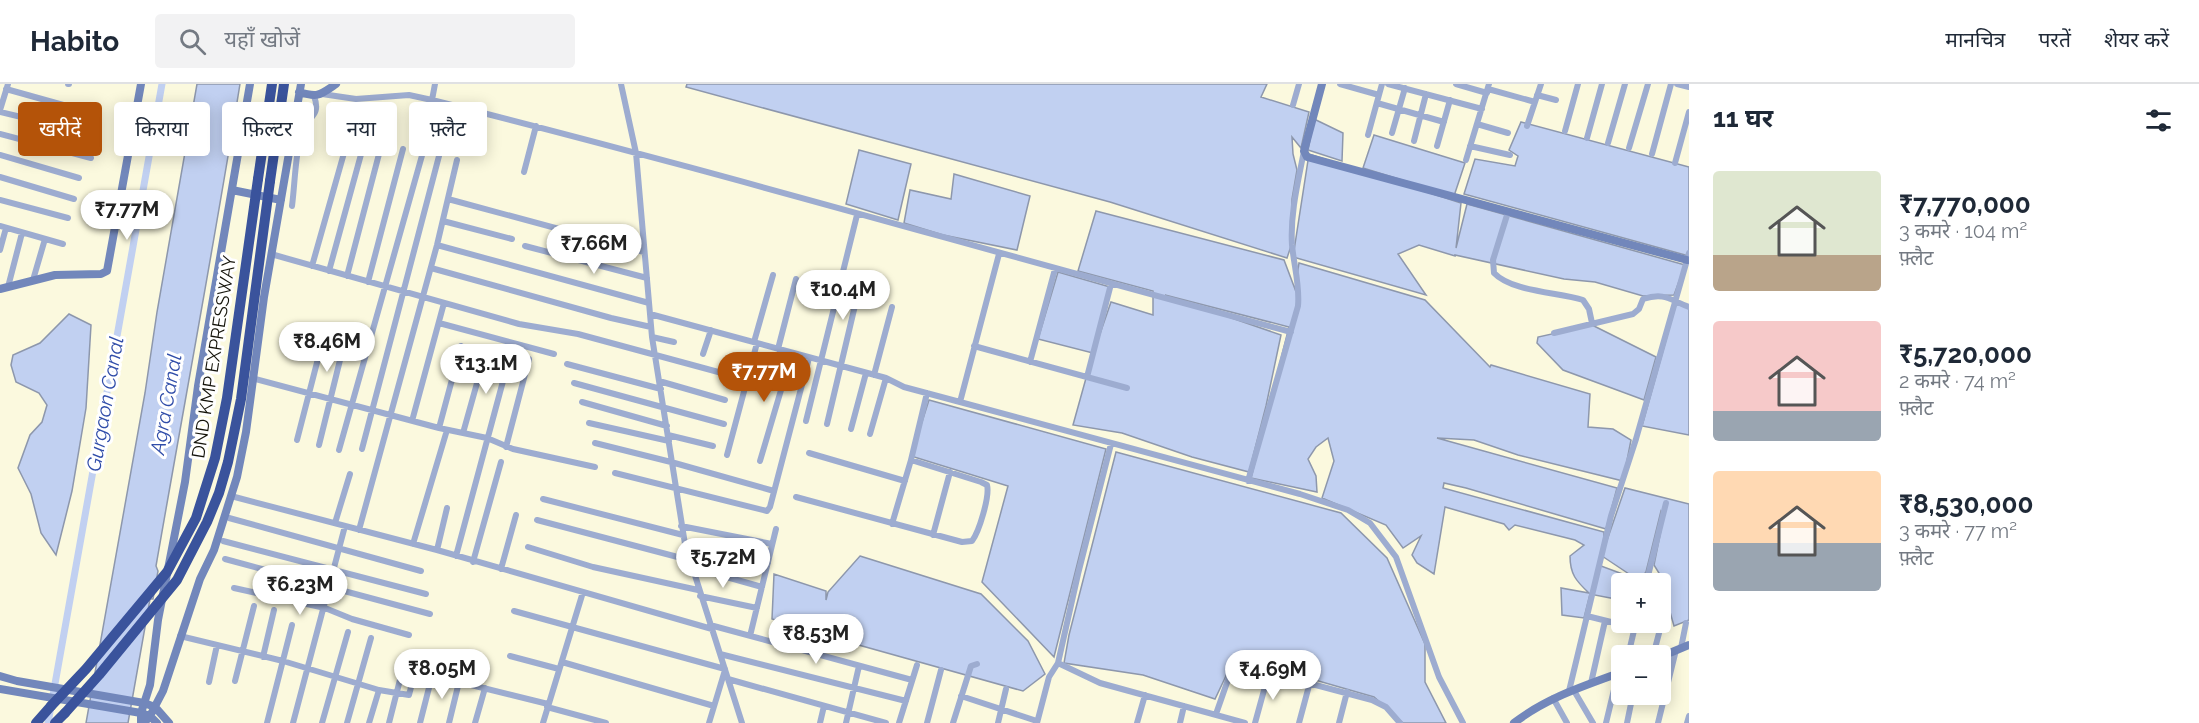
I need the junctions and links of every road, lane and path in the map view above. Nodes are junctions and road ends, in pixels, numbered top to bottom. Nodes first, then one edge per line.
1 (141, 84) edge
2 (250, 84) edge
3 (272, 84) edge
4 (284, 84) edge
5 (336, 84) edge
6 (435, 84) edge
7 (621, 84) edge
8 (1299, 84) edge
9 (1322, 84) edge
10 (1340, 84) edge
11 (1382, 84) edge
12 (1388, 84) edge
13 (1456, 84) edge
14 (1541, 84) edge
15 (1578, 84) edge
16 (1602, 84) edge
17 (1625, 84) edge
18 (1648, 84) edge
19 (1671, 84) edge
20 (1677, 84) edge
21 (7, 86) edge
22 (1689, 87) edge
23 (300, 88) edge
24 (1405, 88) junction
25 (1488, 89) edge
26 (1379, 94) junction
27 (1426, 94) junction
28 (318, 95) junction
29 (356, 99) junction
30 (1536, 99) junction
31 (432, 100) junction
32 (1450, 100) junction
33 (1556, 100) dead end
34 (58, 102) edge
35 (1377, 103) junction
36 (1293, 105) dead end
37 (1400, 109) junction
38 (1482, 109) junction
39 (0, 111) edge
40 (1689, 112) edge
41 (1421, 115) junction
42 (18, 116) edge
43 (1444, 122) junction
44 (1477, 124) junction
45 (536, 126) junction
46 (1527, 126) dead end
47 (1565, 131) dead end
48 (1392, 133) dead end
49 (1508, 133) dead end
50 (0, 134) edge
51 (1368, 135) dead end
52 (1587, 138) dead end
53 (1414, 141) dead end
54 (1608, 143) dead end
55 (1437, 146) dead end
56 (1470, 146) junction
57 (1629, 148) dead end
58 (404, 149) dead end
59 (1304, 151) junction
60 (636, 153) junction
61 (1652, 154) dead end
62 (0, 155) edge
63 (1510, 155) dead end
64 (361, 156) edge
65 (378, 156) edge
66 (422, 156) edge
67 (439, 156) dead end
68 (91, 158) dead end
69 (458, 160) dead end
70 (1466, 160) dead end
71 (1675, 163) dead end
72 (524, 172) dead end
73 (0, 177) edge
74 (79, 178) dead end
75 (232, 190) junction
76 (74, 199) dead end
77 (448, 199) junction
78 (0, 200) edge
79 (281, 200) junction
80 (292, 206) dead end
81 (1508, 212) junction
82 (856, 215) junction
83 (68, 218) dead end
84 (443, 221) junction
85 (3, 227) edge
86 (22, 233) junction
87 (45, 239) junction
88 (512, 239) dead end
89 (63, 244) dead end
90 (437, 244) junction
91 (525, 246) dead end
92 (0, 250) edge
93 (644, 252) junction
94 (271, 254) junction
95 (999, 254) junction
96 (1688, 256) edge
97 (312, 266) junction
98 (431, 268) junction
99 (1055, 269) junction
100 (329, 271) junction
101 (772, 275) dead end
102 (347, 276) junction
103 (647, 278) junction
104 (796, 279) dead end
105 (33, 280) junction
106 (368, 282) junction
107 (1111, 284) junction
108 (385, 287) junction
109 (4, 288) edge
110 (404, 292) junction
111 (423, 297) junction
112 (857, 297) dead end
113 (1676, 300) junction
114 (444, 303) junction
115 (650, 303) junction
116 (892, 307) dead end
117 (1689, 307) edge
118 (650, 314) junction
119 (440, 323) junction
120 (1592, 323) junction
121 (651, 327) junction
122 (711, 330) junction
123 (1291, 332) junction
124 (1554, 333) dead end
125 (652, 337) junction
126 (674, 342) dead end
127 (755, 343) junction
128 (513, 344) junction
129 (461, 346) dead end
130 (974, 346) junction
131 (321, 347) dead end
132 (778, 349) junction
133 (486, 351) dead end
134 (342, 352) dead end
135 (792, 353) junction
136 (554, 354) dead end
137 (703, 354) dead end
138 (655, 355) junction
139 (809, 358) junction
140 (529, 359) dead end
141 (821, 361) junction
142 (1030, 362) junction
143 (567, 364) dead end
144 (841, 366) junction
145 (866, 373) junction
146 (874, 375) junction
147 (734, 376) dead end
148 (252, 378) junction
149 (886, 378) junction
150 (1087, 378) junction
151 (574, 384) dead end
152 (660, 385) junction
153 (1127, 388) dead end
154 (310, 393) junction
155 (927, 393) junction
156 (331, 399) junction
157 (725, 400) dead end
158 (582, 402) dead end
159 (960, 402) junction
160 (351, 405) junction
161 (664, 407) junction
162 (374, 410) junction
163 (391, 415) junction
164 (412, 421) junction
165 (806, 421) dead end
166 (589, 423) dead end
167 (724, 424) dead end
168 (827, 424) dead end
169 (667, 426) junction
170 (438, 428) junction
171 (851, 429) dead end
172 (447, 430) junction
173 (463, 433) junction
174 (870, 434) dead end
175 (487, 438) junction
176 (669, 438) junction
177 (297, 440) dead end
178 (595, 443) dead end
179 (1111, 444) junction
180 (319, 445) dead end
181 (713, 446) dead end
182 (506, 447) junction
183 (362, 449) dead end
184 (339, 450) dead end
185 (809, 453) dead end
186 (727, 455) dead end
187 (911, 460) junction
188 (760, 461) dead end
189 (501, 462) dead end
190 (671, 462) junction
191 (595, 466) dead end
192 (950, 472) junction
193 (615, 473) dead end
194 (350, 474) dead end
195 (905, 481) junction
196 (1248, 481) junction
197 (676, 490) junction
198 (774, 491) junction
199 (231, 496) junction
200 (796, 497) dead end
201 (543, 499) dead end
202 (1666, 503) dead end
203 (447, 508) dead end
204 (516, 515) dead end
205 (230, 518) dead end
206 (537, 520) dead end
207 (335, 524) junction
208 (892, 524) junction
209 (345, 526) junction
210 (681, 526) junction
211 (776, 529) dead end
212 (359, 530) junction
213 (933, 535) junction
214 (683, 536) junction
215 (224, 541) dead end
216 (413, 544) junction
217 (685, 544) junction
218 (772, 544) junction
219 (528, 547) dead end
220 (340, 548) junction
221 (437, 550) junction
222 (456, 556) junction
223 (225, 559) dead end
224 (473, 562) junction
225 (768, 563) junction
226 (690, 564) junction
227 (501, 569) junction
228 (334, 570) junction
229 (421, 571) dead end
230 (1649, 573) edge
231 (762, 587) junction
232 (234, 588) dead end
233 (329, 588) junction
234 (583, 592) junction
235 (699, 593) junction
236 (426, 594) dead end
237 (254, 606) dead end
238 (325, 608) junction
239 (757, 608) junction
240 (274, 610) dead end
241 (514, 611) dead end
242 (430, 614) dead end
243 (1587, 616) junction
244 (1605, 621) junction
245 (1611, 622) edge
246 (1686, 623) dead end
247 (292, 625) dead end
248 (572, 627) junction
249 (711, 627) junction
250 (348, 632) dead end
251 (409, 635) dead end
252 (180, 636) junction
253 (750, 636) junction
254 (371, 638) dead end
255 (217, 645) junction
256 (1682, 647) edge
257 (243, 652) junction
258 (720, 654) junction
259 (510, 656) dead end
260 (263, 657) junction
261 (283, 661) junction
262 (404, 663) dead end
263 (977, 664) dead end
264 (917, 665) dead end
265 (560, 666) junction
266 (859, 666) junction
267 (1057, 666) junction
268 (308, 668) junction
269 (725, 669) junction
270 (941, 670) dead end
271 (433, 672) junction
272 (1269, 672) junction
273 (1611, 675) edge
274 (0, 676) edge
275 (335, 676) junction
276 (728, 679) junction
277 (912, 680) junction
278 (235, 681) dead end
279 (209, 682) dead end
280 (459, 682) junction
281 (1310, 682) junction
282 (1591, 683) junction
283 (357, 684) junction
284 (854, 687) junction
285 (485, 688) junction
286 (0, 689) edge
287 (1006, 689) dead end
288 (379, 690) junction
289 (1571, 690) junction
290 (1347, 692) junction
291 (397, 693) junction
292 (1145, 695) junction
293 (962, 696) junction
294 (1553, 698) junction
295 (906, 701) junction
296 (141, 702) junction
297 (1611, 705) edge
298 (1631, 705) edge
299 (548, 706) junction
300 (714, 706) junction
301 (824, 706) junction
302 (1184, 706) junction
303 (155, 707) junction
304 (1001, 710) junction
305 (138, 712) junction
306 (849, 713) junction
307 (1216, 714) junction
308 (1689, 716) edge
309 (145, 721) edge
310 (874, 721) edge
311 (1037, 722) edge
312 (36, 723) edge
313 (55, 723) edge
314 (157, 723) edge
315 (169, 723) edge
316 (267, 723) edge
317 (293, 723) edge
318 (322, 723) edge
319 (347, 723) edge
320 (369, 723) edge
321 (388, 723) edge
322 (420, 723) edge
323 (449, 723) edge
324 (476, 723) edge
325 (543, 723) edge
326 (606, 723) edge
327 (709, 723) edge
328 (742, 723) edge
329 (820, 723) edge
330 (846, 723) edge
331 (886, 723) edge
332 (899, 723) edge
333 (927, 723) edge
334 (953, 723) edge
335 (998, 723) edge
336 (1137, 723) edge
337 (1180, 723) edge
338 (1245, 723) edge
339 (1255, 723) edge
340 (1299, 723) edge
341 (1339, 723) edge
342 (1400, 723) edge
343 (1463, 723) edge
344 (1514, 723) edge
345 (1566, 723) edge
346 (1593, 723) edge
347 (1606, 723) edge
348 (1627, 723) edge
349 (1658, 723) edge
350 (1687, 723) edge

1 - 105 street
2 - 75 street
3 - 312 highway, DND KMP EXPRESSWAY, bridge
4 - 313 highway, DND KMP EXPRESSWAY, bridge
5 - 28 street
6 - 31 street
7 - 60 street
8 - 36 street
9 - 59 street
10 - 26 street
11 - 26 street
12 - 24 street
13 - 25 street
14 - 30 street
15 - 47 street
16 - 52 street
17 - 54 street
18 - 57 street
19 - 61 street
20 - 22 street
21 - 34 street
21 - 39 street
23 - 28 street
23 - 79 street
24 - 27 street
24 - 37 street
25 - 30 street
25 - 38 street
26 - 35 street
27 - 32 street
27 - 41 street
28 - 29 street
28 - 80 street
29 - 31 street
29 - 97 street
30 - 33 street
30 - 46 street
31 - 45 street
32 - 38 street
32 - 43 street
35 - 37 street
35 - 51 street
37 - 41 street
37 - 48 street
38 - 44 street
39 - 42 street
40 - 71 street
41 - 43 street
41 - 53 street
43 - 55 street
44 - 49 street
44 - 56 street
45 - 60 street
45 - 72 street
50 - 68 street
56 - 63 street
56 - 70 street
58 - 106 street
59 - 81 street
59 - 123 street
60 - 82 street
60 - 93 street
62 - 74 street
64 - 100 street
65 - 102 street
66 - 108 street
67 - 110 street
69 - 77 street
73 - 76 street
75 - 79 street
75 - 296 street
77 - 84 street
77 - 93 street
78 - 83 street
79 - 94 street
81 - 96 street
81 - 120 street
82 - 95 street
82 - 141 street
84 - 88 street
84 - 90 street
85 - 86 street
85 - 92 street
86 - 87 street
86 - 109 street
87 - 89 street
87 - 105 street
90 - 98 street
90 - 115 street
91 - 103 street
93 - 103 street
94 - 97 street
94 - 148 street
95 - 99 street
95 - 130 street
96 - 113 street
97 - 100 street
98 - 111 street
98 - 121 street
99 - 107 street
99 - 142 street
100 - 102 street
101 - 127 street
102 - 106 street
103 - 115 street
104 - 132 street
105 - 109 street
106 - 108 street
107 - 123 street
107 - 150 street
108 - 110 street
108 - 160 street
110 - 111 street
110 - 162 street
111 - 114 street
111 - 163 street
112 - 144 street
113 - 117 street
113 - 120 street
113 - 243 street
114 - 119 street
114 - 138 street
115 - 118 street
116 - 146 street
118 - 121 street
118 - 122 street
119 - 128 street
119 - 164 street
120 - 124 street
121 - 125 street
122 - 127 street
122 - 137 street
123 - 196 street
125 - 126 street
125 - 138 street
127 - 132 street
127 - 186 street
128 - 136 street
128 - 175 street
129 - 170 street
130 - 142 street
130 - 159 street
131 - 154 street
132 - 135 street
133 - 173 street
134 - 156 street
135 - 139 street
135 - 188 street
138 - 147 street
138 - 152 street
139 - 141 street
139 - 198 street
140 - 182 street
141 - 144 street
141 - 165 street
142 - 150 street
143 - 152 street
144 - 145 street
144 - 168 street
145 - 146 street
145 - 171 street
146 - 149 street
148 - 154 street
148 - 199 street
149 - 155 street
149 - 174 street
150 - 153 street
151 - 161 street
152 - 157 street
152 - 161 street
154 - 156 street
154 - 177 street
155 - 159 street
155 - 187 street
156 - 160 street
156 - 180 street
158 - 169 street
159 - 179 street
160 - 162 street
160 - 184 street
161 - 167 street
161 - 169 street
162 - 163 street
162 - 183 street
163 - 164 street
163 - 212 street
164 - 170 street
166 - 176 street
169 - 176 street
170 - 172 street
172 - 173 street
172 - 216 street
173 - 175 street
175 - 182 street
175 - 222 street
176 - 181 street
176 - 190 street
178 - 190 street
179 - 196 street
179 - 267 street
182 - 191 street
185 - 195 street
187 - 192 street
187 - 195 street
189 - 224 street
190 - 197 street
190 - 198 street
192 - 213 street
192 - 213 street
193 - 197 street
194 - 207 street
195 - 208 street
196 - 343 street
197 - 198 street
197 - 210 street
199 - 207 street
199 - 252 street
200 - 208 street
201 - 214 street
202 - 230 street
203 - 221 street
204 - 227 street
205 - 220 street
206 - 226 street
207 - 209 street
208 - 213 street
209 - 212 street
209 - 220 street
210 - 214 street
210 - 218 street
211 - 218 street
212 - 216 street
214 - 217 street
215 - 228 street
216 - 221 street
217 - 225 street
217 - 226 street
218 - 225 street
219 - 235 street
220 - 228 street
220 - 229 street
221 - 222 street
222 - 224 street
223 - 233 street
224 - 227 street
225 - 231 street
226 - 231 street
226 - 235 street
227 - 234 street
228 - 233 street
228 - 236 street
231 - 239 street
232 - 238 street
233 - 238 street
233 - 242 street
234 - 248 street
234 - 249 street
235 - 239 street
235 - 249 street
237 - 257 street
238 - 251 street
238 - 268 street
239 - 253 street
240 - 260 street
241 - 248 street
243 - 244 street
243 - 289 street
244 - 245 street
244 - 282 street
246 - 256 street
247 - 261 street
248 - 265 street
248 - 269 street
249 - 253 street
249 - 258 street
250 - 275 street
252 - 255 street
252 - 303 street
253 - 266 street
254 - 283 street
255 - 257 street
255 - 279 street
256 - 349 street
257 - 260 street
257 - 278 street
258 - 269 street
258 - 284 street
259 - 265 street
260 - 261 street
261 - 268 street
261 - 316 street
262 - 291 street
263 - 293 street
264 - 277 street
265 - 299 street
265 - 300 street
266 - 277 street
266 - 284 street
267 - 292 street
267 - 311 street
268 - 275 street
268 - 317 street
269 - 276 street
269 - 300 street
270 - 333 street
271 - 280 street
271 - 291 street
271 - 322 street
272 - 281 street
272 - 307 street
272 - 339 street
273 - 282 street
274 - 296 street, bridge
275 - 283 street
275 - 318 street
276 - 301 street
276 - 328 street
277 - 295 street
280 - 285 street
280 - 323 street
281 - 290 street
281 - 340 street
282 - 289 street
283 - 288 street
283 - 319 street
284 - 295 street
284 - 306 street
285 - 299 street
285 - 324 street
286 - 305 street, bridge
287 - 304 street
288 - 291 street
288 - 320 street
289 - 294 street
289 - 346 street
290 - 341 street
290 - 342 street
291 - 321 street
292 - 302 street
292 - 336 street
293 - 304 street
293 - 334 street
294 - 344 street
294 - 345 street
295 - 332 street
296 - 303 street
296 - 305 street
297 - 347 street
298 - 348 street
299 - 325 street
299 - 326 street
300 - 327 street
301 - 306 street
301 - 329 street
302 - 307 street
302 - 337 street
303 - 309 street
303 - 315 street
304 - 311 street
304 - 335 street
305 - 309 street
306 - 310 street
306 - 330 street
307 - 338 street
308 - 350 street
309 - 314 street
310 - 331 street

